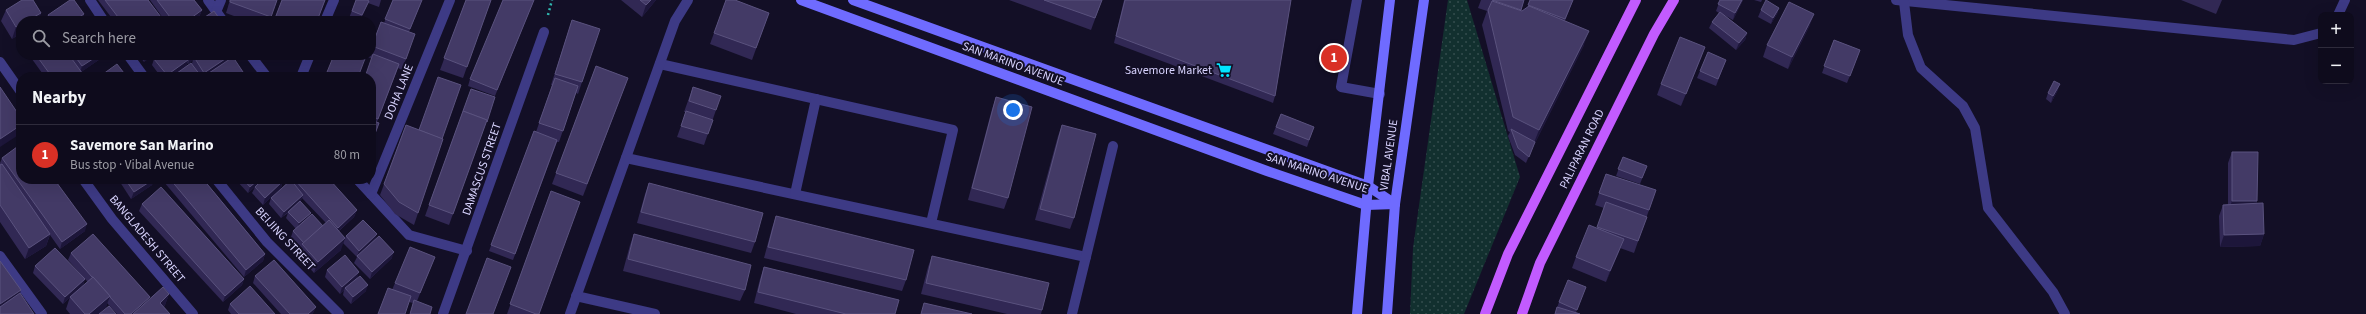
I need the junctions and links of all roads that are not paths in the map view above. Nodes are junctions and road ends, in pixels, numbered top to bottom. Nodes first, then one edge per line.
1 (90, 0) edge
2 (208, 0) edge
3 (221, 0) edge
4 (334, 0) edge
5 (450, 0) edge
6 (688, 0) edge
7 (801, 0) edge
8 (853, 0) edge
9 (1356, 0) edge
10 (1390, 0) edge
11 (1424, 0) edge
12 (1636, 0) edge
13 (1674, 0) edge
14 (2346, 0) edge
15 (1900, 1) edge
16 (216, 12) junction
17 (2340, 12) edge
18 (101, 16) edge
19 (219, 16) edge
20 (327, 16) edge
21 (544, 32) dead end
22 (2318, 34) edge
23 (132, 60) edge
24 (254, 60) edge
25 (308, 60) edge
26 (0, 62) edge
27 (660, 64) junction
28 (140, 72) edge
29 (263, 72) edge
30 (303, 72) edge
31 (16, 85) edge
32 (1380, 94) junction
33 (816, 99) junction
34 (1113, 146) dead end
35 (626, 158) junction
36 (376, 182) edge
37 (87, 184) edge
38 (220, 184) edge
39 (362, 184) edge
40 (375, 184) edge
41 (1368, 186) junction
42 (371, 194) junction
43 (795, 194) junction
44 (1366, 204) junction
45 (1395, 204) junction
46 (931, 223) junction
47 (467, 250) junction
48 (0, 256) edge
49 (1086, 257) junction
50 (576, 296) junction
51 (42, 314) edge
52 (193, 314) edge
53 (339, 314) edge
54 (443, 314) edge
55 (570, 314) edge
56 (655, 314) edge
57 (1072, 314) edge
58 (1357, 314) edge
59 (1387, 314) edge
60 (1485, 314) edge
61 (1522, 314) edge
62 (2065, 314) edge

1 - 18 street
2 - 16 street
3 - 16 street
4 - 20 street
5 - 36 street, DOHA LANE
6 - 27 street
7 - 44 main road, SAN MARINO AVENUE
8 - 41 main road, SAN MARINO AVENUE
9 - 32 street
10 - 32 main road, VIBAL AVENUE
11 - 45 main road, VIBAL AVENUE
12 - 60 main road, PALIPARAN ROAD
13 - 61 main road, PALIPARAN ROAD
14 - 17 street
15 - 22 street
15 - 62 street
16 - 19 street
21 - 47 street, DAMASCUS STREET
23 - 28 street
24 - 29 street
25 - 30 street
26 - 31 street
27 - 33 street
27 - 35 street
32 - 41 main road, VIBAL AVENUE
33 - 43 street
33 - 46 street
34 - 49 street
35 - 43 street
35 - 50 street
37 - 52 street, BANGLADESH STREET
38 - 53 street, BEIJING STREET
39 - 42 street
40 - 42 street, DOHA LANE
41 - 44 main road, VIBAL AVENUE
41 - 45 main road, SAN MARINO AVENUE
42 - 47 street
43 - 46 street
44 - 45 main road, SAN MARINO AVENUE
44 - 58 main road, VIBAL AVENUE
45 - 59 main road, VIBAL AVENUE
46 - 49 street
47 - 54 street, DAMASCUS STREET
48 - 51 street
49 - 57 street
50 - 55 street
50 - 56 street

